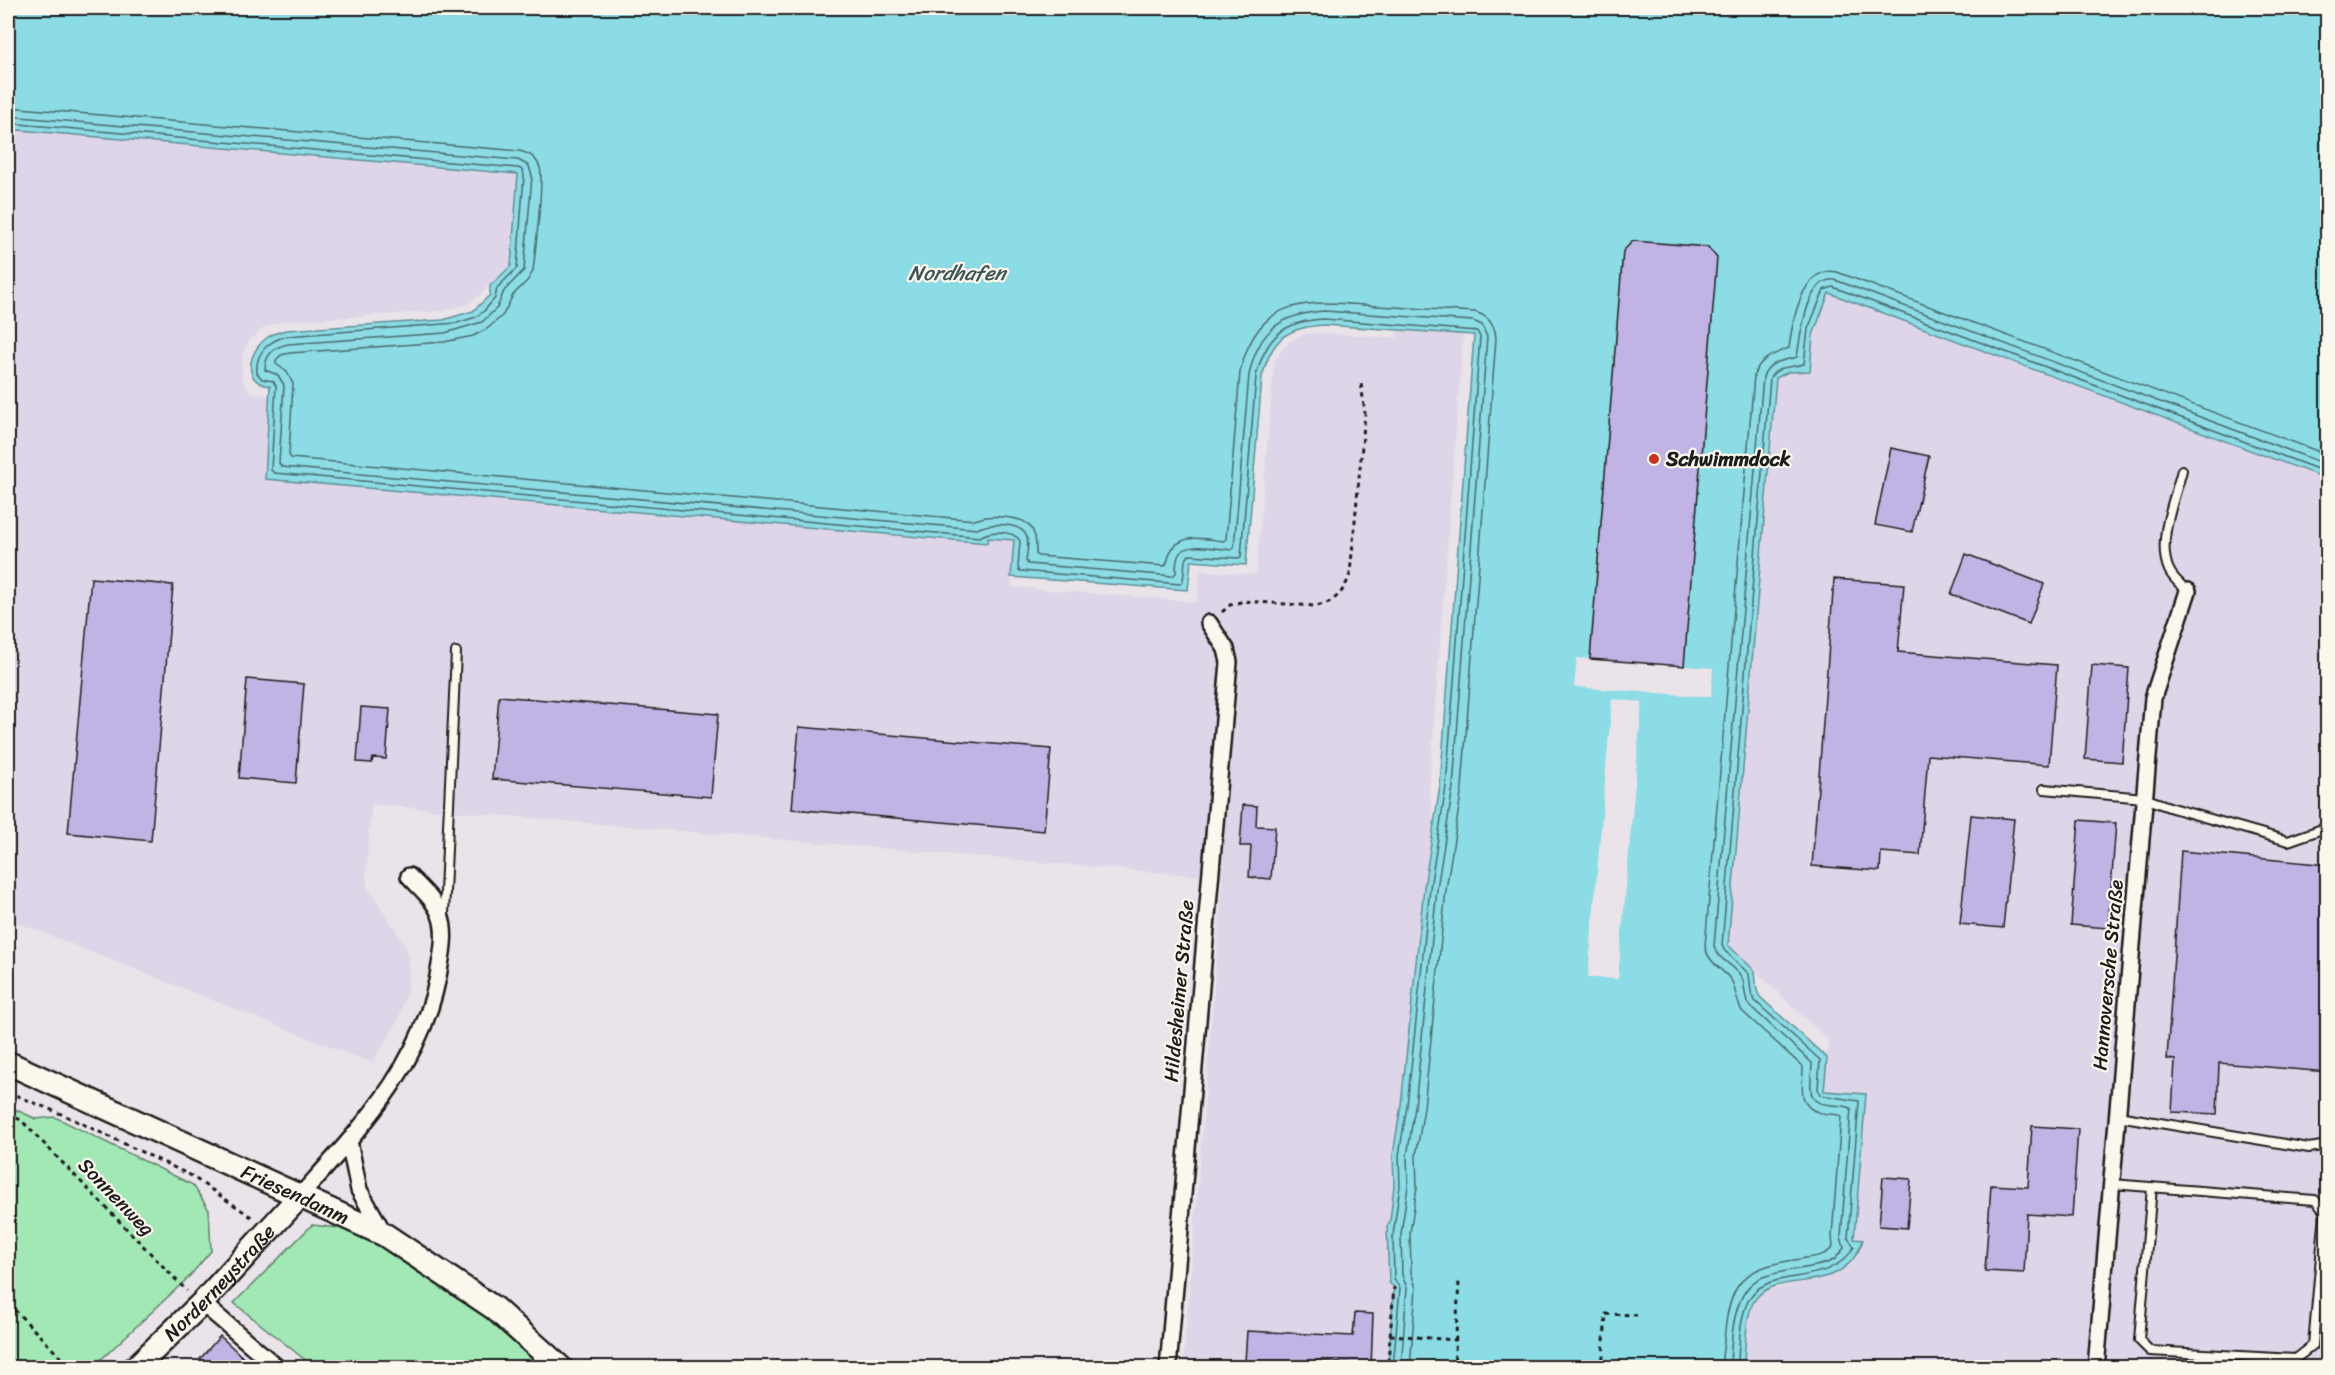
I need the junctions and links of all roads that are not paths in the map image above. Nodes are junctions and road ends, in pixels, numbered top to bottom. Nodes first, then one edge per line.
1 (2182, 470) dead end
2 (2188, 591) joint
3 (1209, 623) road end
4 (456, 652) dead end
5 (2044, 789) dead end
6 (2144, 798) junction
7 (2328, 826) edge
8 (409, 876) dead end
9 (443, 930) junction
10 (8, 1063) edge
11 (2118, 1116) junction
12 (349, 1142) junction
13 (2328, 1145) edge
14 (2112, 1184) junction
15 (2152, 1187) junction
16 (300, 1196) junction
17 (384, 1235) junction
18 (202, 1303) junction
19 (135, 1368) edge
20 (278, 1368) edge
21 (561, 1368) edge
22 (1168, 1368) edge
23 (2096, 1368) edge

1 - 2 lane
2 - 6 street, Hannoversche Straße
3 - 22 street, Hildesheimer Straße
4 - 9 lane
5 - 6 lane
6 - 7 lane
6 - 11 street, Hannoversche Straße
8 - 9 street
9 - 12 street
10 - 16 main road, Friesendamm
11 - 13 lane
11 - 14 street, Hannoversche Straße
12 - 16 street
12 - 17 street
14 - 15 lane
14 - 23 street, Hannoversche Straße
15 - 15 lane
16 - 17 main road, Friesendamm
16 - 18 main road, Norderneystraße
17 - 21 main road, Friesendamm
18 - 19 main road, Norderneystraße
18 - 20 street

